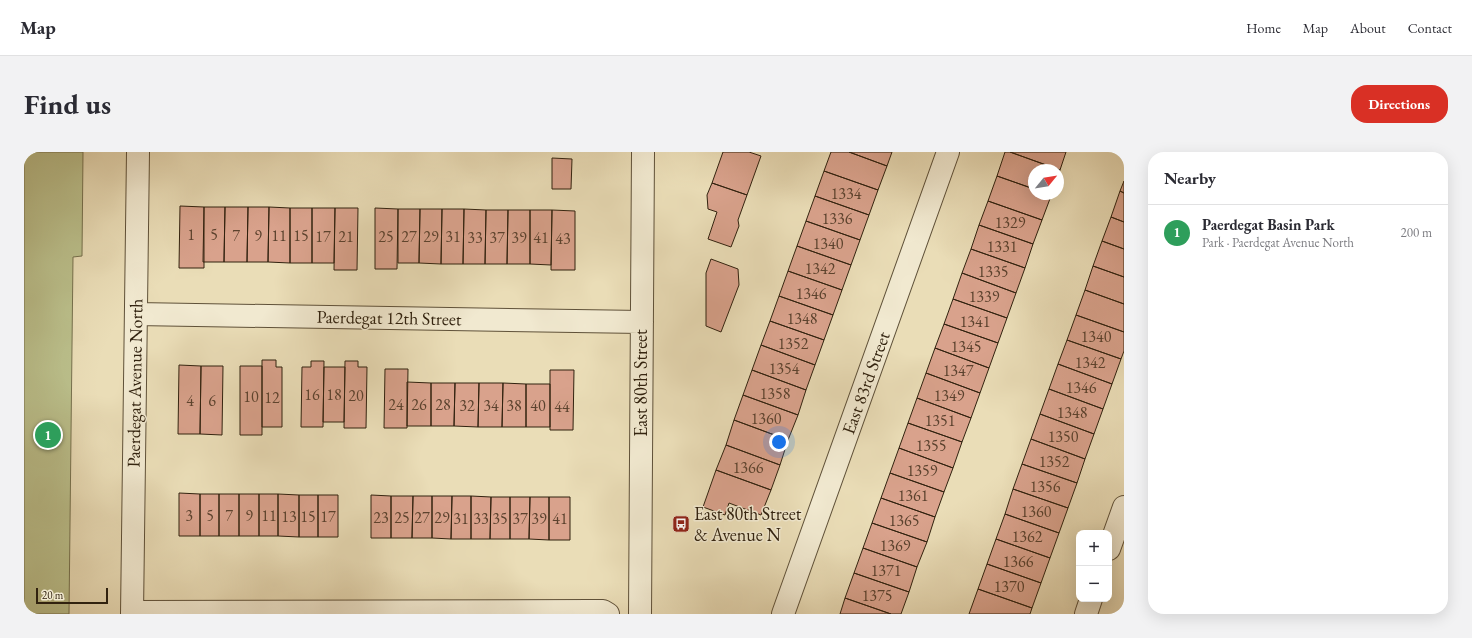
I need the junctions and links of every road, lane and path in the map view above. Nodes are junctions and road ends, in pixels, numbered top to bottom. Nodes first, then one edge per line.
1 (138, 152) edge
2 (643, 152) edge
3 (948, 152) edge
4 (136, 314) junction
5 (642, 322) junction
6 (1124, 507) edge
7 (1112, 541) edge
8 (1090, 602) edge
9 (132, 613) edge
10 (608, 614) edge
11 (640, 614) edge
12 (783, 614) edge
13 (1086, 614) edge

1 - 4 street, Paerdegat Avenue North
2 - 5 street, East 80th Street
3 - 12 street, East 83rd Street
4 - 5 street, Paerdegat 12th Street
4 - 9 street, Paerdegat Avenue North
5 - 11 street, East 80th Street
6 - 7 street
8 - 13 street
9 - 10 street

